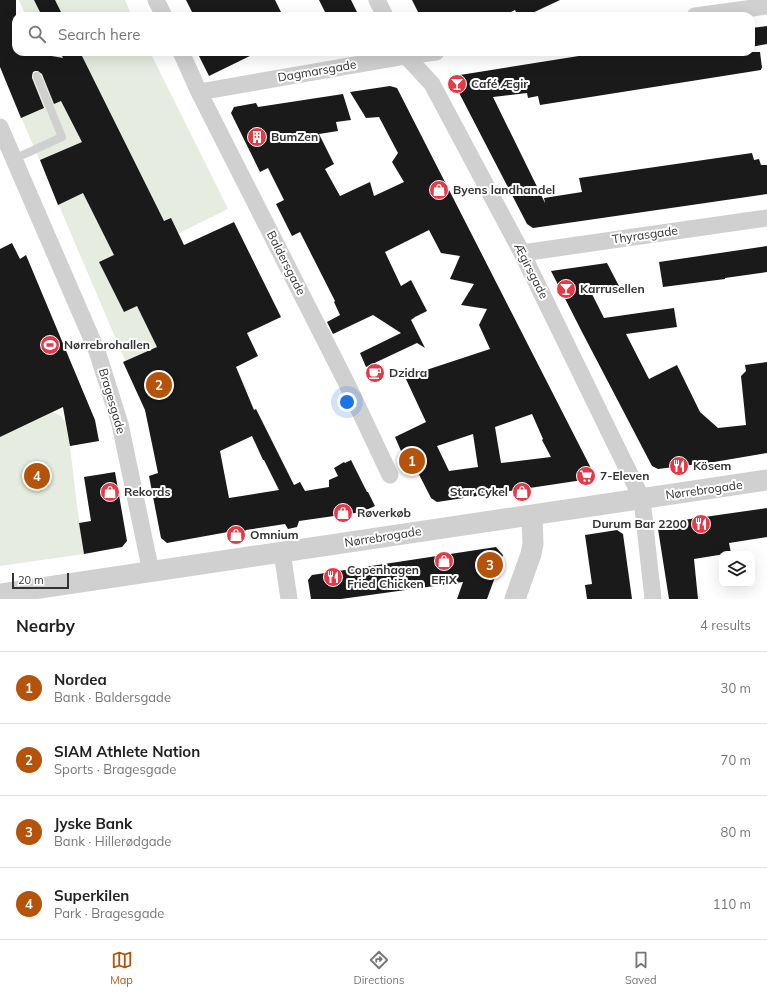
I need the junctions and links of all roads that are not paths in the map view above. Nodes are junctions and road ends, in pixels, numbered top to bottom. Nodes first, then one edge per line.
1 (156, 0) edge
2 (377, 0) edge
3 (767, 6) edge
4 (162, 12) edge
5 (383, 12) edge
6 (724, 12) edge
7 (183, 56) edge
8 (394, 56) edge
9 (407, 56) edge
10 (37, 76) dead end
11 (199, 92) junction
12 (0, 127) edge
13 (14, 159) junction
14 (767, 218) edge
15 (522, 253) junction
16 (390, 474) dead end
17 (767, 480) edge
18 (642, 499) junction
19 (532, 516) junction
20 (282, 552) junction
21 (150, 572) junction
22 (0, 594) edge
23 (289, 599) edge
24 (515, 599) edge
25 (653, 599) edge

1 - 4 street
2 - 5 street
3 - 6 street
7 - 11 street, Baldersgade
8 - 11 street, Dagmarsgade
9 - 15 street, Ægirsgade
10 - 13 lane
11 - 16 street, Baldersgade
12 - 13 street, Bragesgade
13 - 21 street, Bragesgade
14 - 15 street, Thyrasgade
15 - 18 street, Ægirsgade
17 - 18 street, Nørrebrogade
18 - 19 street, Nørrebrogade
18 - 25 street, Ægirsgade
19 - 20 street, Nørrebrogade
19 - 24 street
20 - 21 street, Nørrebrogade
20 - 23 street
21 - 22 street, Nørrebrogade

